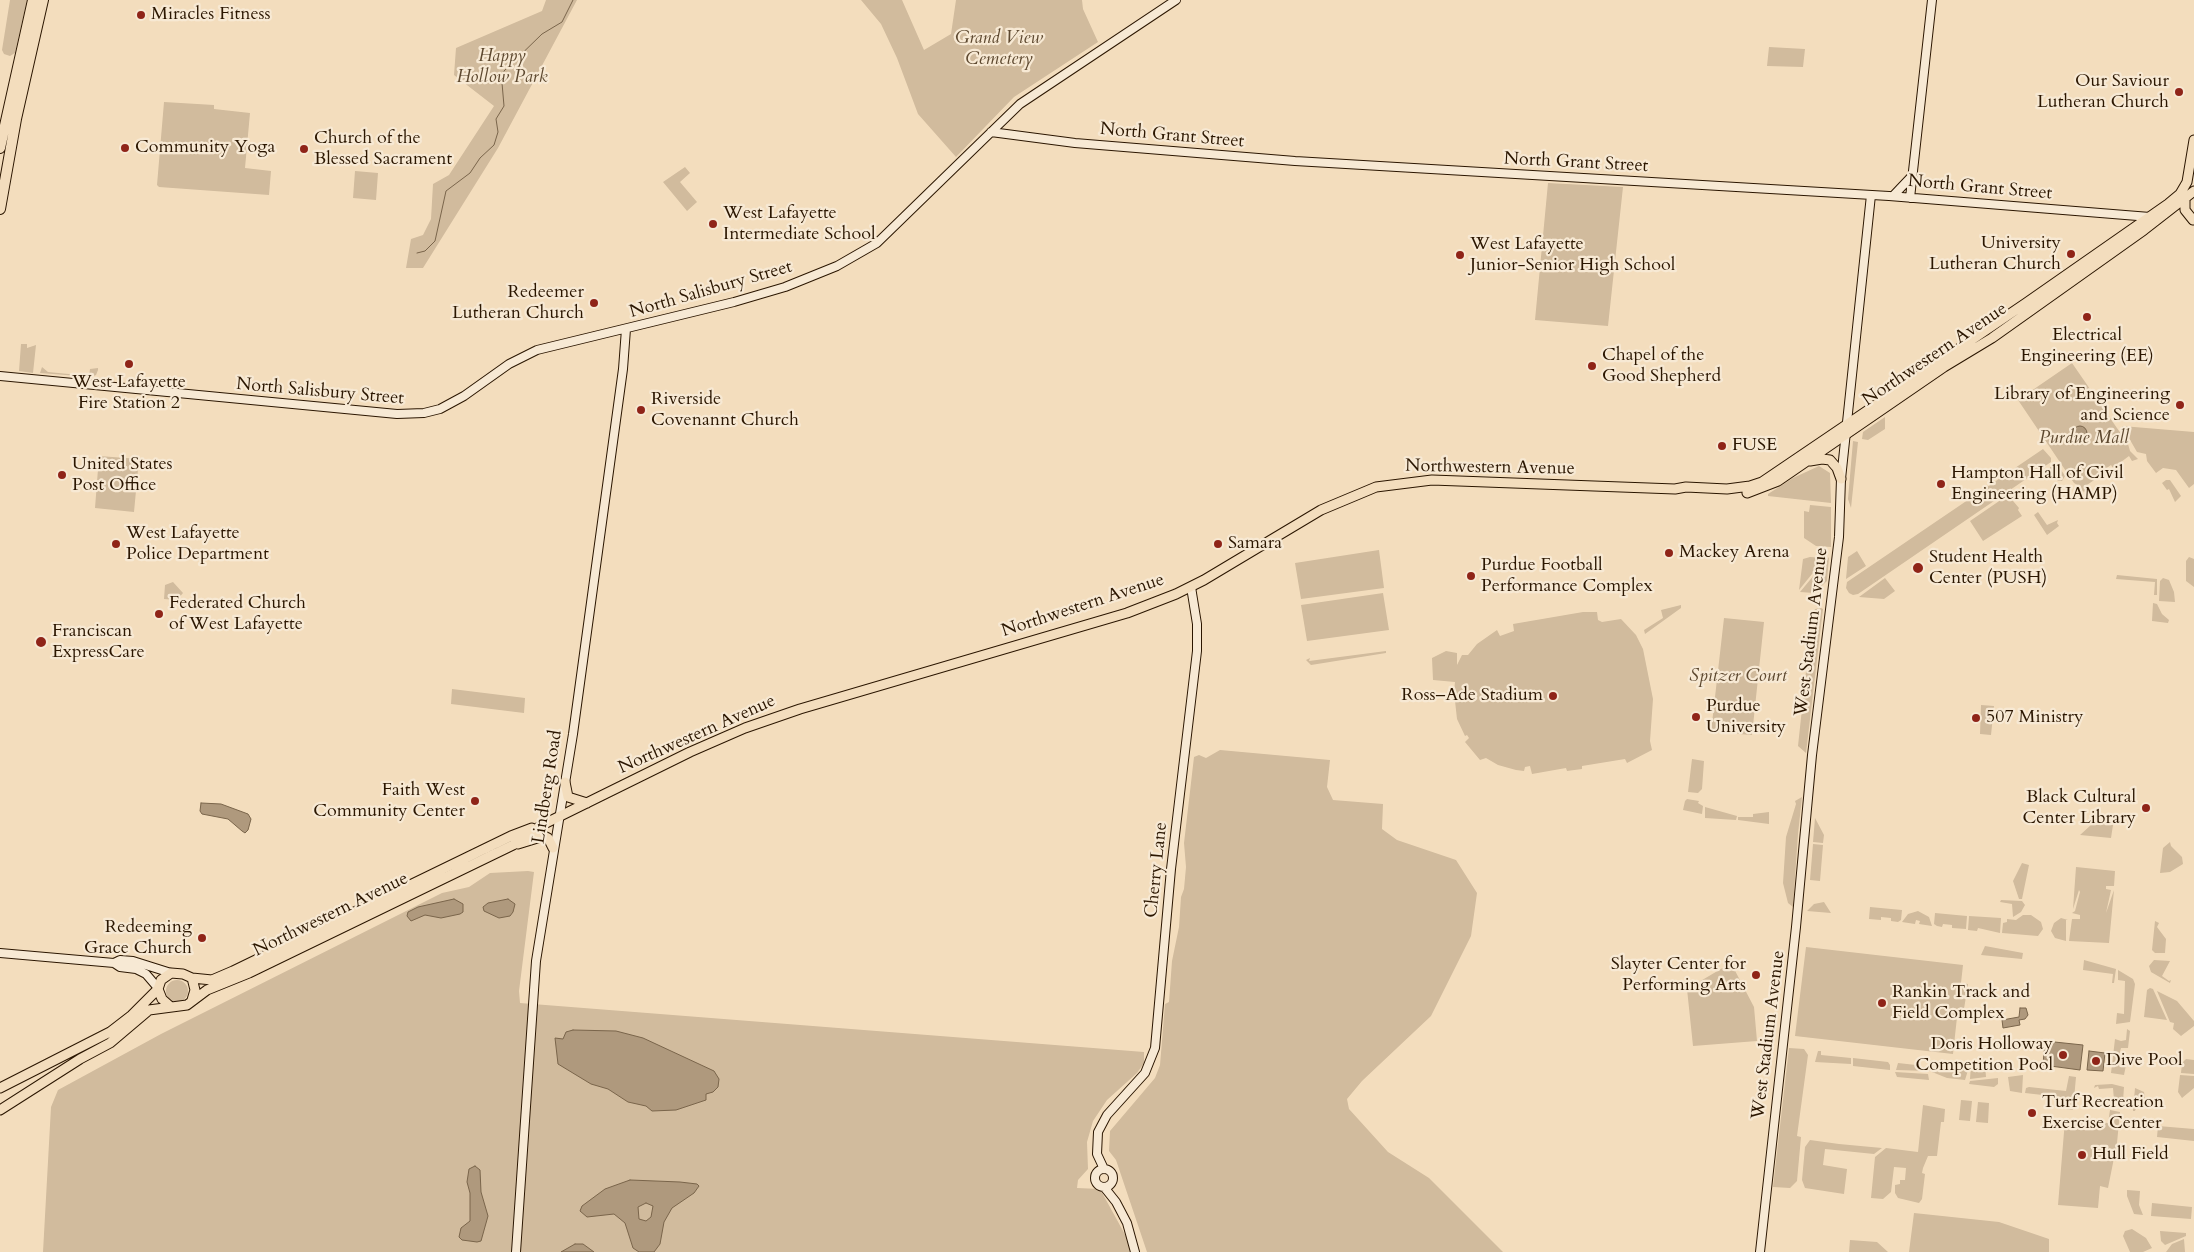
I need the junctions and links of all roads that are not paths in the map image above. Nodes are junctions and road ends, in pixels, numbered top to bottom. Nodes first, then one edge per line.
1 (33, 0) edge
2 (43, 0) edge
3 (1176, 0) edge
4 (1932, 0) edge
5 (991, 132) junction
6 (2194, 140) edge
7 (0, 148) edge
8 (2190, 170) junction
9 (1913, 174) junction
10 (2194, 181) edge
11 (2194, 191) edge
12 (1871, 195) junction
13 (1894, 196) junction
14 (1910, 198) junction
15 (2185, 198) junction
16 (0, 209) edge
17 (2150, 217) junction
18 (2160, 218) junction
19 (2194, 220) edge
20 (626, 329) junction
21 (0, 376) edge
22 (0, 381) edge
23 (178, 394) junction
24 (1847, 424) junction
25 (1846, 435) junction
26 (1807, 461) junction
27 (1841, 479) junction
28 (1675, 489) junction
29 (1191, 587) junction
30 (566, 782) junction
31 (587, 803) junction
32 (559, 817) junction
33 (536, 828) junction
34 (513, 845) junction
35 (553, 848) junction
36 (0, 953) edge
37 (114, 963) junction
38 (171, 973) junction
39 (192, 978) junction
40 (158, 988) junction
41 (192, 1001) junction
42 (171, 1007) junction
43 (0, 1088) edge
44 (0, 1110) edge
45 (1101, 1171) junction
46 (1107, 1186) junction
47 (516, 1252) edge
48 (1135, 1252) edge
49 (1760, 1252) edge

1 - 7 highway
2 - 16 highway
3 - 5 street, North Salisbury Street
4 - 9 street
5 - 12 street, North Grant Street
5 - 20 street, North Salisbury Street
6 - 8 main road
8 - 10 main road
8 - 17 main road, Northwestern Avenue
9 - 13 street
9 - 14 street
11 - 15 main road, Northwestern Avenue
12 - 13 street, North Grant Street
12 - 24 street, West Stadium Avenue
13 - 14 street, North Grant Street
14 - 17 street, North Grant Street
15 - 18 main road, Northwestern Avenue
15 - 19 main road
17 - 18 street, North Grant Street
17 - 24 main road, Northwestern Avenue
18 - 25 main road, Northwestern Avenue
20 - 23 street, North Salisbury Street
20 - 30 street, Lindberg Road
21 - 23 street, North Salisbury Street
22 - 23 street, North Salisbury Street
24 - 25 street, West Stadium Avenue
24 - 28 main road, Northwestern Avenue
25 - 26 main road, Northwestern Avenue
25 - 27 street, West Stadium Avenue
26 - 27 main road
26 - 28 main road, Northwestern Avenue
27 - 49 street, West Stadium Avenue
28 - 29 main road, Northwestern Avenue
29 - 31 main road, Northwestern Avenue
29 - 45 street, Cherry Lane
30 - 31 main road
30 - 32 street, Lindberg Road
31 - 32 main road, Northwestern Avenue
32 - 33 main road, Northwestern Avenue
32 - 35 street, Lindberg Road
33 - 34 main road, Northwestern Avenue
33 - 39 main road, Northwestern Avenue
34 - 35 main road
34 - 41 main road, Northwestern Avenue
35 - 47 street, Lindberg Road
36 - 37 street
37 - 38 street
37 - 40 street
38 - 39 main road
38 - 40 main road
39 - 41 main road
40 - 42 main road
40 - 43 main road
41 - 42 main road
42 - 44 main road
45 - 46 street
45 - 46 street
46 - 48 street

